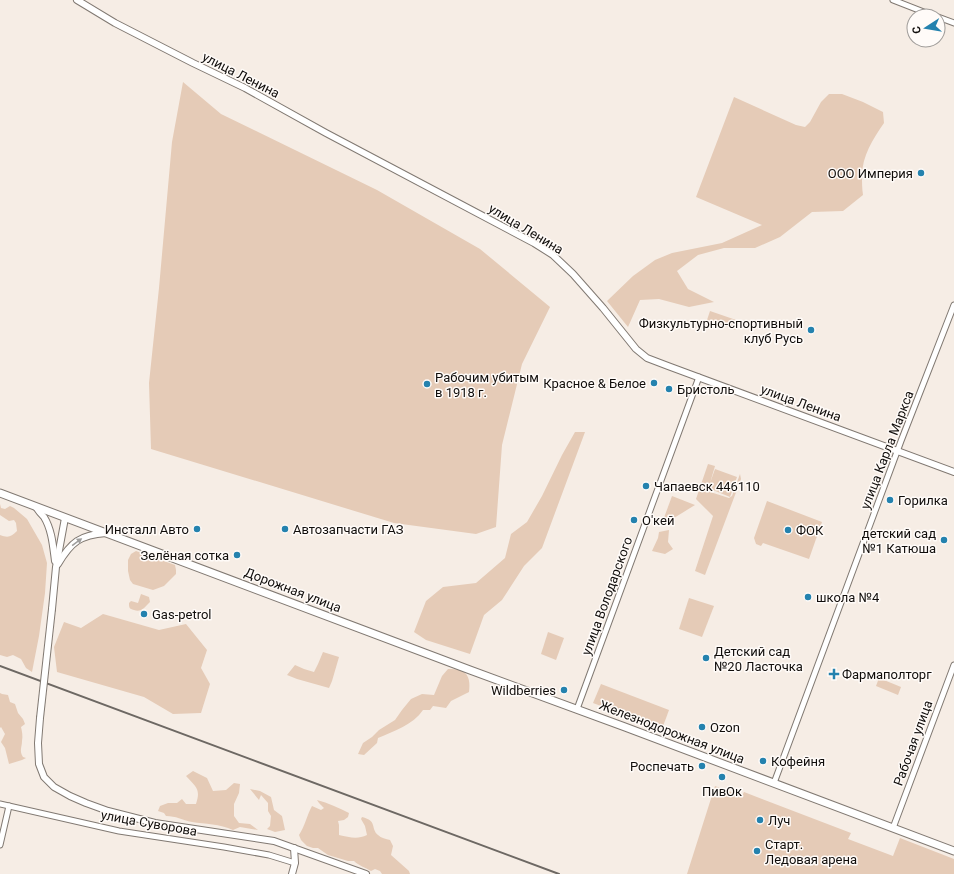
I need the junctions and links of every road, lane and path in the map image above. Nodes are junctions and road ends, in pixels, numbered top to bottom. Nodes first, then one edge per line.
1 (77, 0) edge
2 (893, 0) edge
3 (914, 8) edge
4 (954, 305) edge
5 (699, 377) junction
6 (898, 451) junction
7 (954, 472) edge
8 (0, 494) edge
9 (36, 507) junction
10 (65, 518) junction
11 (107, 533) junction
12 (56, 567) junction
13 (954, 665) edge
14 (470, 670) joint
15 (577, 709) junction
16 (774, 782) junction
17 (0, 804) edge
18 (9, 806) junction
19 (893, 828) junction
20 (0, 845) edge
21 (291, 847) junction
22 (954, 851) edge
23 (295, 863) junction
24 (292, 874) edge
25 (366, 874) edge

1 - 5 street, улица Ленина
2 - 3 street
4 - 6 street, улица Карла Маркса
5 - 6 street, улица Ленина
5 - 15 street, улица Володарского
6 - 7 street, улица Ленина
6 - 16 street, улица Карла Маркса
8 - 9 main road, Дорожная улица
9 - 10 main road, Дорожная улица
9 - 12 street
10 - 11 main road, Дорожная улица
10 - 12 street
12 -> 11 street
11 - 14 main road, Дорожная улица
12 - 21 street, bridge
13 - 19 street, Рабочая улица
14 - 15 main road, Железнодорожная улица
15 - 16 main road, Железнодорожная улица
16 - 19 main road, Железнодорожная улица
17 - 18 street, улица Суворова
18 - 20 street
18 - 23 street, улица Суворова
19 - 22 main road, Железнодорожная улица
21 - 23 street
21 - 25 street
23 - 24 street

